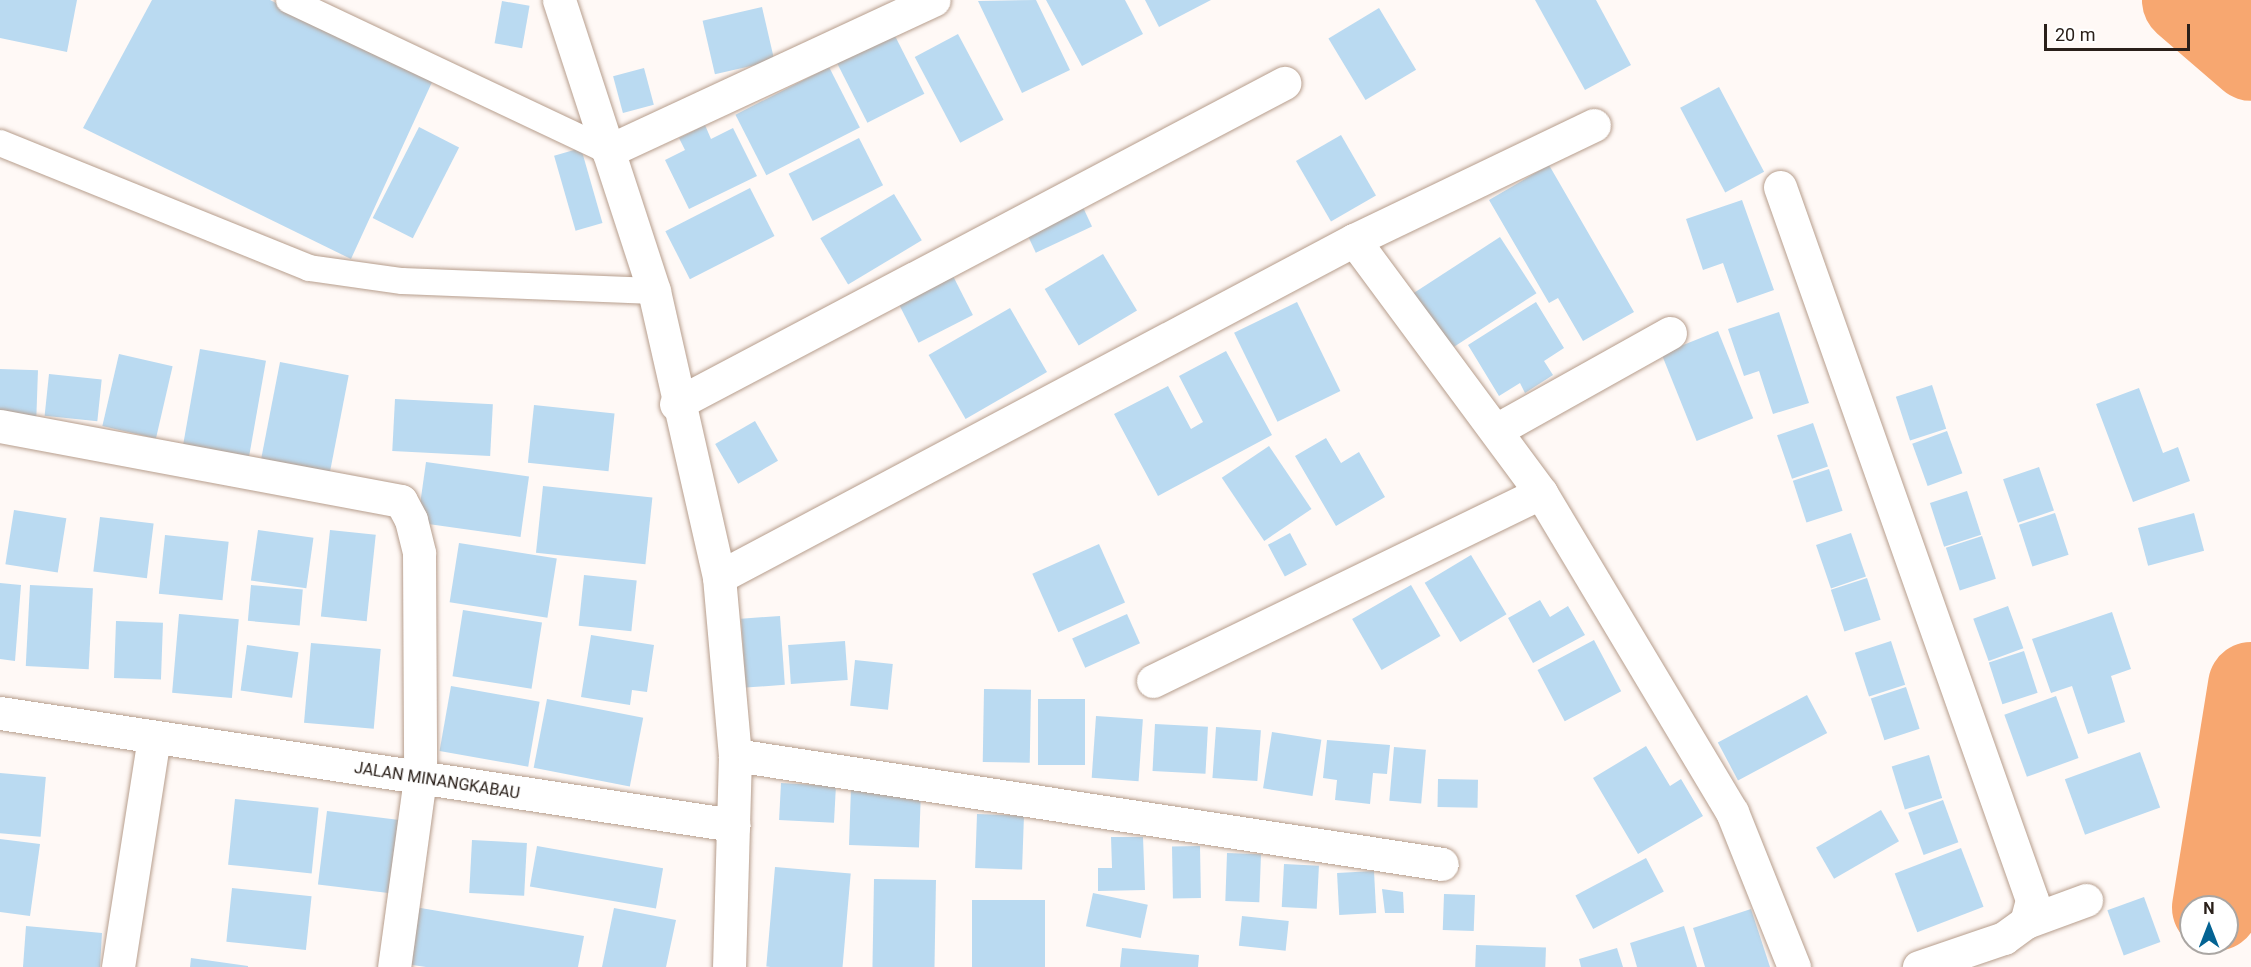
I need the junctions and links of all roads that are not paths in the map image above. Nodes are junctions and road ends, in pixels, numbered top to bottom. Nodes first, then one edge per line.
1 (289, 0) edge
2 (559, 0) edge
3 (934, 0) edge
4 (1284, 83) dead end
5 (1594, 125) dead end
6 (0, 142) edge
7 (608, 151) junction
8 (1780, 187) dead end
9 (1354, 240) junction
10 (654, 291) junction
11 (1670, 333) dead end
12 (676, 404) junction
13 (0, 426) edge
14 (1498, 429) junction
15 (1541, 492) junction
16 (719, 577) junction
17 (1153, 681) dead end
18 (0, 713) edge
19 (154, 738) junction
20 (735, 755) junction
21 (420, 778) junction
22 (733, 825) junction
23 (1442, 864) dead end
24 (2086, 900) dead end
25 (2026, 922) junction
26 (118, 967) edge
27 (394, 967) edge
28 (729, 967) edge
29 (1794, 967) edge
30 (1919, 967) edge

1 - 7 lane
2 - 7 street
3 - 7 street
4 - 12 street
5 - 9 street
6 - 10 lane
7 - 10 street
8 - 25 street
9 - 14 street
9 - 16 street
10 - 12 street
11 - 14 street
12 - 16 street
13 - 21 street
14 - 15 street
15 - 17 street
15 - 29 street
16 - 20 street
18 - 19 street, JALAN MINANGKABAU
19 - 21 street, JALAN MINANGKABAU
19 - 26 street
20 - 22 street
20 - 23 street
21 - 22 street, JALAN MINANGKABAU
21 - 27 street
22 - 28 street
24 - 25 street
25 - 30 street

